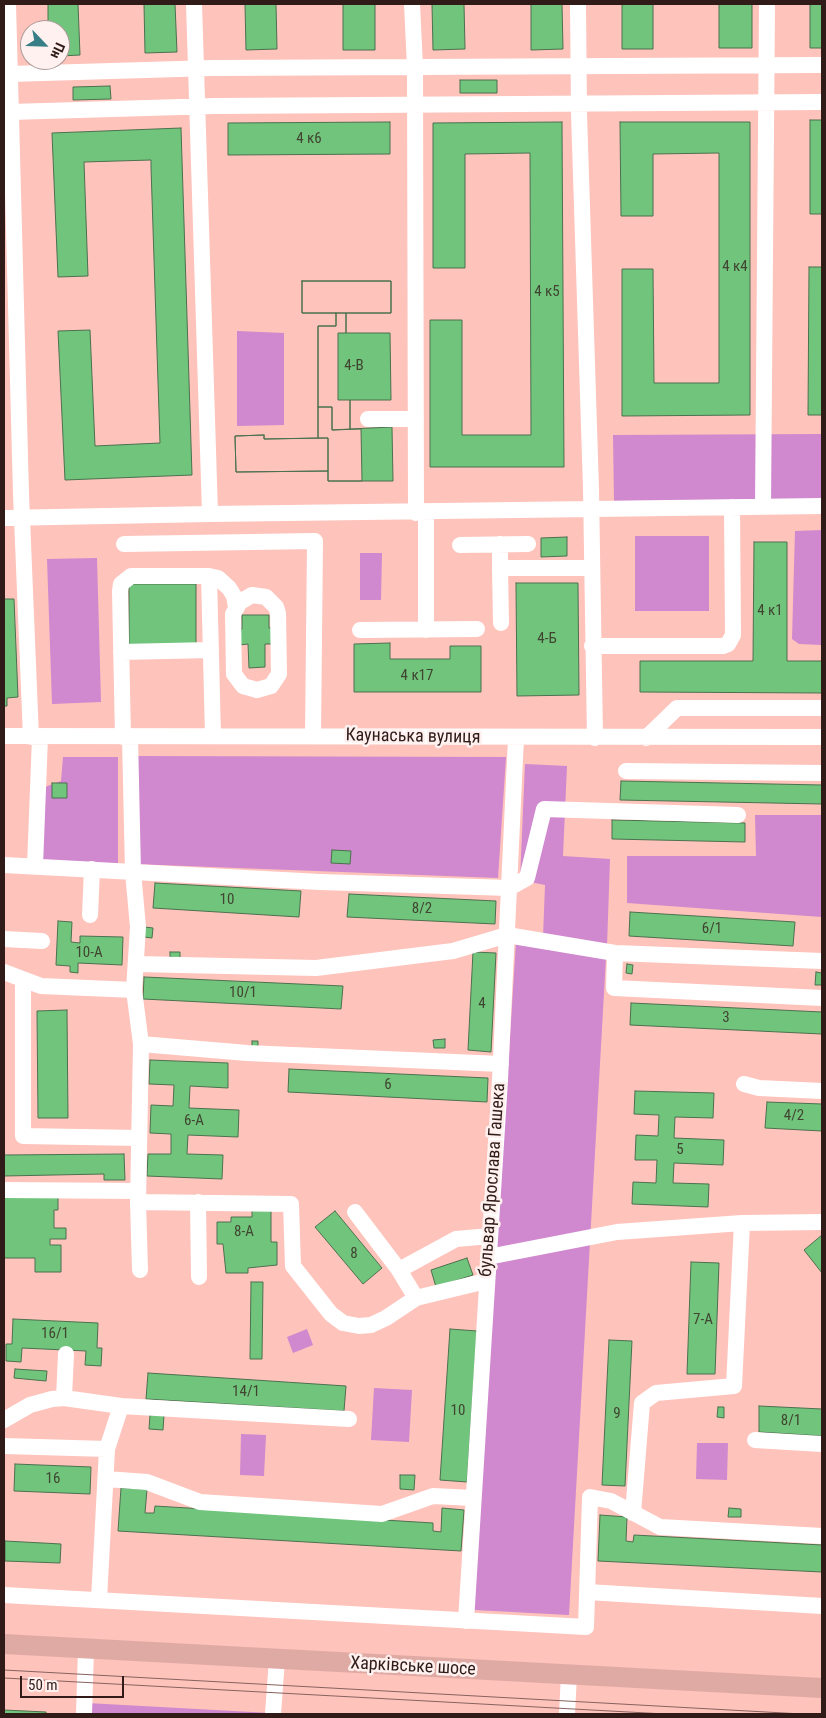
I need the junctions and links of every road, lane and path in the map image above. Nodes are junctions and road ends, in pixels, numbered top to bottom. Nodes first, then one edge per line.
1 (8, 4) edge
2 (194, 4) edge
3 (412, 4) edge
4 (578, 4) edge
5 (767, 4) edge
6 (767, 65) junction
7 (822, 65) edge
8 (415, 67) junction
9 (578, 67) junction
10 (195, 69) junction
11 (9, 74) junction
12 (822, 102) edge
13 (767, 103) junction
14 (415, 104) junction
15 (579, 104) junction
16 (197, 106) junction
17 (10, 112) junction
18 (368, 419) dead end
19 (416, 419) junction
20 (822, 506) edge
21 (732, 507) junction
22 (763, 507) junction
23 (592, 510) junction
24 (421, 513) junction
25 (210, 514) junction
26 (22, 517) junction
27 (4, 518) edge
28 (124, 544) dead end
29 (500, 544) junction
30 (528, 544) dead end
31 (460, 545) dead end
32 (500, 568) junction
33 (591, 568) junction
34 (209, 576) junction
35 (236, 607) junction
36 (502, 623) dead end
37 (478, 629) dead end
38 (360, 630) dead end
39 (426, 630) junction
40 (592, 646) junction
41 (211, 650) junction
42 (121, 652) junction
43 (822, 708) edge
44 (4, 736) edge
45 (213, 736) junction
46 (313, 736) junction
47 (36, 737) junction
48 (127, 737) junction
49 (822, 737) edge
50 (516, 738) junction
51 (594, 738) junction
52 (646, 738) junction
53 (626, 771) dead end
54 (822, 773) edge
55 (738, 815) dead end
56 (4, 865) edge
57 (35, 866) junction
58 (92, 869) junction
59 (133, 872) junction
60 (509, 888) junction
61 (90, 915) dead end
62 (506, 935) junction
63 (4, 940) edge
64 (42, 941) dead end
65 (615, 953) junction
66 (822, 961) edge
67 (136, 964) junction
68 (4, 972) edge
69 (23, 981) junction
70 (134, 990) junction
71 (822, 998) edge
72 (141, 1044) junction
73 (501, 1064) junction
74 (744, 1084) dead end
75 (822, 1091) edge
76 (139, 1138) junction
77 (4, 1190) edge
78 (138, 1196) junction
79 (198, 1202) junction
80 (355, 1212) dead end
81 (822, 1222) edge
82 (742, 1223) junction
83 (490, 1236) junction
84 (488, 1257) junction
85 (140, 1270) dead end
86 (399, 1270) junction
87 (199, 1277) dead end
88 (486, 1281) junction
89 (416, 1298) junction
90 (66, 1354) dead end
91 (64, 1398) junction
92 (121, 1406) junction
93 (348, 1419) dead end
94 (4, 1420) edge
95 (755, 1440) dead end
96 (822, 1444) edge
97 (4, 1446) edge
98 (106, 1449) junction
99 (106, 1479) junction
100 (474, 1498) junction
101 (633, 1513) junction
102 (822, 1536) edge
103 (587, 1592) junction
104 (4, 1595) edge
105 (99, 1600) junction
106 (822, 1606) edge
107 (466, 1621) junction
108 (4, 1644) edge
109 (86, 1649) junction
110 (277, 1659) junction
111 (569, 1674) junction
112 (822, 1688) edge
113 (84, 1714) edge
114 (273, 1714) edge
115 (567, 1714) edge

1 - 11 street
2 - 10 street
3 - 8 street
4 - 9 street
5 - 6 street
6 - 7 street
6 - 9 street
6 - 13 street
8 - 9 street
8 - 10 street
8 - 14 street
9 - 15 street
10 - 11 street
10 - 16 street
11 - 17 street
12 - 13 street
13 - 15 street
13 - 22 street
14 - 15 street
14 - 16 street
14 - 19 street
15 - 23 street
16 - 17 street
16 - 25 street
17 - 26 street
18 - 19 street
19 - 24 street
20 - 22 street
21 - 22 street
21 - 23 street
21 - 40 street
23 - 24 street
23 - 33 street
24 - 25 street
24 - 39 street
25 - 26 street
26 - 27 street
26 - 47 street
28 - 46 street
29 - 30 street
29 - 31 street
29 - 32 street
32 - 33 street
32 - 36 street
33 - 40 street
34 - 35 street
34 - 41 street
34 - 42 street
35 - 35 street
37 - 39 street
38 - 39 street
40 - 51 street
41 - 42 street
41 - 45 street
42 - 48 street
43 - 52 street
44 - 47 street, Каунаська вулиця
45 - 46 street, Каунаська вулиця
45 - 48 street, Каунаська вулиця
46 - 50 street, Каунаська вулиця
47 - 48 street, Каунаська вулиця
47 - 57 street
48 - 59 street
49 - 52 street, Каунаська вулиця
50 - 51 street, Каунаська вулиця
50 - 60 street, бульвар Ярослава Гашека
51 - 52 street, Каунаська вулиця
53 - 54 street
55 - 60 street
56 - 57 street
57 - 58 street
58 - 59 street
58 - 61 street
59 - 60 street
59 - 67 street
60 - 62 street, бульвар Ярослава Гашека
62 - 65 street
62 - 67 street
62 - 73 street, бульвар Ярослава Гашека
63 - 64 street
65 - 66 street
65 - 71 street
67 - 70 street
68 - 69 street
69 - 70 street
69 - 76 street
70 - 72 street
72 - 73 street
72 - 76 street
73 - 83 street, бульвар Ярослава Гашека
74 - 75 street
76 - 78 street
77 - 78 street
78 - 79 street
78 - 85 street
79 - 87 street
79 - 89 street
80 - 86 street
81 - 82 street
82 - 84 street
82 - 101 street
83 - 84 street, бульвар Ярослава Гашека
83 - 86 street
84 - 88 street, бульвар Ярослава Гашека
86 - 89 street
88 - 89 street
88 - 100 street, бульвар Ярослава Гашека
90 - 91 street
91 - 92 street
91 - 94 street
92 - 93 street
92 - 98 street
95 - 96 street
97 - 98 street
98 - 99 street
99 - 100 street
99 - 105 street
100 - 107 street, бульвар Ярослава Гашека
101 - 102 street
101 - 103 street
103 - 106 street
103 - 107 street
104 - 105 street
105 - 107 street
108 - 109 main road, Харківське шосе
109 - 110 main road, Харківське шосе
109 - 113 street
110 - 111 main road, Харківське шосе
110 - 114 street
111 - 112 main road, Харківське шосе
111 - 115 street

